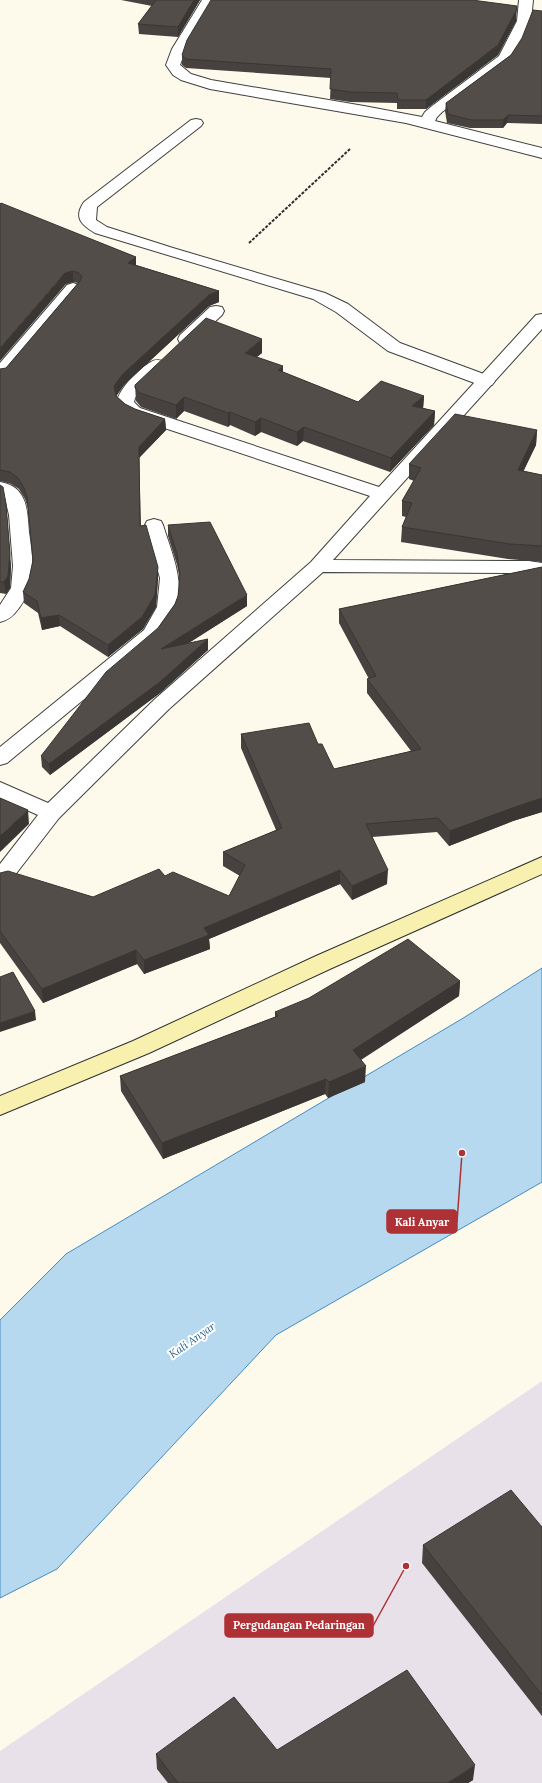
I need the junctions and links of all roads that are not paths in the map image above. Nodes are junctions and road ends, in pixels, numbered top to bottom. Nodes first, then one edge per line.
1 (209, 0) edge
2 (526, 0) edge
3 (196, 123) dead end
4 (427, 123) junction
5 (542, 153) edge
6 (73, 288) edge
7 (216, 311) dead end
8 (542, 318) edge
9 (0, 374) edge
10 (486, 381) junction
11 (0, 487) edge
12 (382, 494) junction
13 (154, 525) dead end
14 (318, 566) junction
15 (542, 569) edge
16 (0, 616) edge
17 (0, 758) edge
18 (0, 789) edge
19 (51, 813) junction
20 (542, 865) edge
21 (0, 879) edge
22 (0, 1106) edge

1 - 4 street
2 - 4 street
3 - 10 street
4 - 5 street
6 - 9 street
7 - 12 street
8 - 10 street
10 - 12 street
11 - 16 street
12 - 14 street
13 - 17 street
14 - 15 street
14 - 19 street
18 - 19 street
19 - 21 street
20 - 22 street

